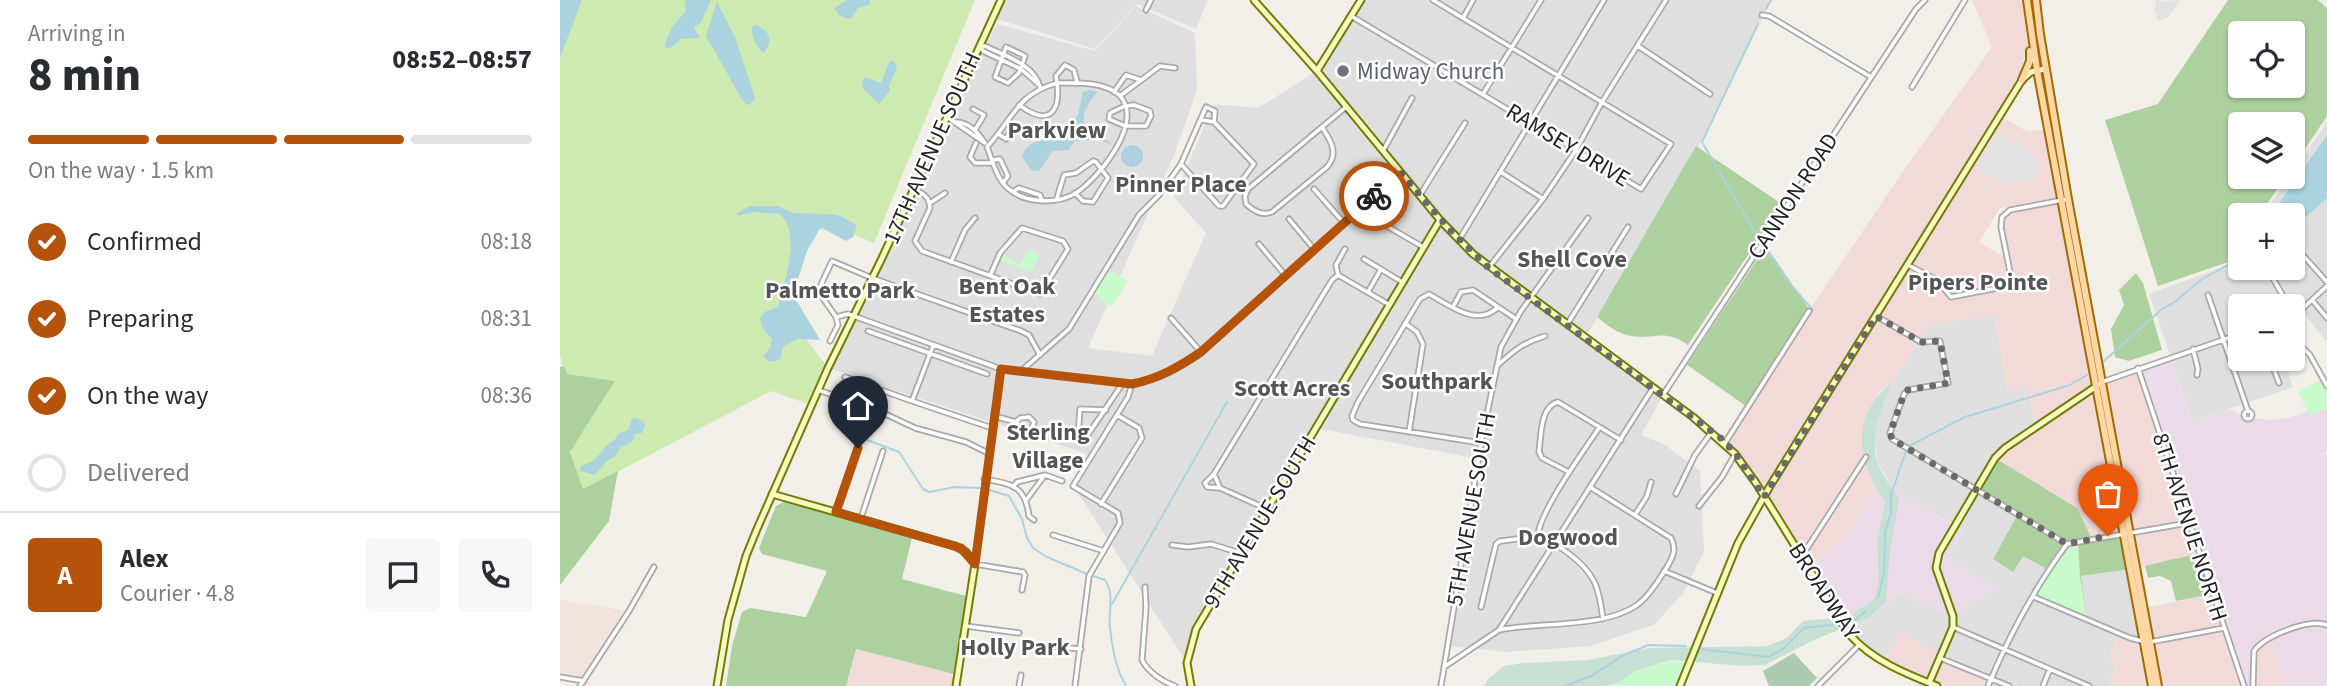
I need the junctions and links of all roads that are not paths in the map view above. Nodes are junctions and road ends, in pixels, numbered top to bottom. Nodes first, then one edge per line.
1 (1000, 0) edge
2 (1151, 0) edge
3 (1254, 0) edge
4 (1361, 0) edge
5 (1433, 0) edge
6 (1473, 0) edge
7 (1541, 0) edge
8 (1604, 0) edge
9 (1666, 0) edge
10 (1925, 0) edge
11 (1965, 0) edge
12 (2028, 0) edge
13 (2036, 0) edge
14 (1146, 10) dead end
15 (1762, 15) dead end
16 (1350, 16) junction
17 (1463, 18) junction
18 (2032, 43) junction
19 (980, 46) junction
20 (1638, 46) junction
21 (1512, 48) junction
22 (1002, 57) junction
23 (1021, 67) junction
24 (1175, 68) dead end
25 (2045, 69) junction
26 (1317, 71) junction
27 (2037, 71) junction
28 (1558, 76) junction
29 (1871, 77) junction
30 (1142, 80) junction
31 (2022, 80) junction
32 (1057, 83) junction
33 (1077, 83) junction
34 (1040, 86) junction
35 (1912, 87) dead end
36 (1114, 92) junction
37 (1483, 94) junction
38 (1710, 94) dead end
39 (1120, 96) junction
40 (1412, 98) dead end
41 (1602, 102) junction
42 (1019, 105) junction
43 (1125, 106) junction
44 (1346, 107) junction
45 (974, 108) dead end
46 (947, 117) junction
47 (1202, 120) junction
48 (1214, 122) junction
49 (1465, 123) dead end
50 (1531, 123) junction
51 (1125, 126) junction
52 (1322, 127) junction
53 (1012, 130) dead end
54 (974, 132) junction
55 (999, 134) junction
56 (976, 143) dead end
57 (986, 145) junction
58 (1576, 150) junction
59 (1383, 152) junction
60 (993, 161) junction
61 (1181, 163) junction
62 (1100, 168) junction
63 (1400, 172) junction
64 (1501, 173) junction
65 (1003, 183) junction
66 (913, 189) junction
67 (1314, 189) dead end
68 (945, 193) dead end
69 (1075, 193) junction
70 (1420, 195) junction
71 (1057, 198) junction
72 (1543, 199) junction
73 (2065, 200) junction
74 (930, 203) junction
75 (975, 218) dead end
76 (1588, 218) dead end
77 (1289, 219) dead end
78 (1440, 220) junction
79 (1344, 223) junction
80 (1385, 225) dead end
81 (1628, 227) dead end
82 (1459, 240) junction
83 (1259, 244) dead end
84 (1423, 247) junction
85 (1314, 249) junction
86 (1346, 249) dead end
87 (1364, 259) dead end
88 (2305, 259) edge
89 (951, 262) junction
90 (1908, 265) junction
91 (1489, 268) junction
92 (1381, 270) junction
93 (1285, 275) junction
94 (1338, 275) junction
95 (990, 276) junction
96 (872, 278) junction
97 (1402, 282) junction
98 (2326, 286) edge
99 (1368, 292) junction
100 (2208, 295) dead end
101 (1531, 298) junction
102 (2312, 300) junction
103 (1388, 304) junction
104 (2305, 305) edge
105 (1452, 307) junction
106 (1498, 307) junction
107 (1809, 311) dead end
108 (853, 316) junction
109 (1876, 316) junction
110 (836, 317) junction
111 (1171, 318) dead end
112 (2327, 318) edge
113 (1516, 319) junction
114 (1405, 323) junction
115 (1567, 325) junction
116 (868, 331) dead end
117 (1545, 336) dead end
118 (2228, 338) edge
119 (2223, 339) junction
120 (830, 341) dead end
121 (933, 346) junction
122 (2193, 349) junction
123 (2305, 350) edge
124 (1201, 352) junction
125 (930, 354) junction
126 (1040, 355) junction
127 (1496, 368) junction
128 (2138, 368) junction
129 (1001, 369) junction
130 (2274, 371) edge
131 (1020, 372) junction
132 (987, 374) dead end
133 (2197, 375) dead end
134 (845, 377) dead end
135 (1123, 383) junction
136 (2279, 383) dead end
137 (1132, 384) junction
138 (2099, 384) junction
139 (2327, 386) edge
140 (1653, 388) junction
141 (818, 390) junction
142 (1663, 395) junction
143 (912, 401) junction
144 (1106, 410) junction
145 (2248, 411) dead end
146 (1117, 414) junction
147 (994, 416) junction
148 (1016, 422) junction
149 (1599, 427) junction
150 (992, 428) junction
151 (1712, 431) junction
152 (1409, 432) junction
153 (1621, 440) junction
154 (1481, 443) junction
155 (1725, 443) junction
156 (858, 448) dead end
157 (883, 451) dead end
158 (988, 453) junction
159 (1735, 453) junction
160 (1866, 457) dead end
161 (1569, 472) junction
162 (1214, 474) junction
163 (1045, 475) junction
164 (984, 479) junction
165 (1062, 481) dead end
166 (1651, 482) dead end
167 (1013, 487) junction
168 (1590, 487) junction
169 (1220, 488) junction
170 (1978, 490) junction
171 (772, 494) junction
172 (1676, 494) dead end
173 (1764, 497) junction
174 (1027, 499) junction
175 (1101, 504) junction
176 (1699, 506) dead end
177 (1267, 509) junction
178 (836, 512) junction
179 (1635, 515) junction
180 (860, 520) junction
181 (1034, 520) dead end
182 (2188, 523) junction
183 (2127, 533) junction
184 (1053, 535) dead end
185 (1538, 538) junction
186 (1554, 543) junction
187 (2067, 544) junction
188 (1172, 545) dead end
189 (1104, 551) junction
190 (1240, 553) junction
191 (1801, 558) junction
192 (975, 564) junction
193 (654, 566) dead end
194 (1664, 571) junction
195 (1145, 587) dead end
196 (1022, 590) dead end
197 (1717, 593) junction
198 (2034, 597) junction
199 (1481, 607) dead end
200 (1603, 619) junction
201 (2327, 625) edge
202 (966, 626) junction
203 (1953, 627) junction
204 (2224, 628) junction
205 (1499, 630) junction
206 (1019, 633) dead end
207 (2147, 642) junction
208 (1858, 645) junction
209 (1047, 646) dead end
210 (1081, 649) junction
211 (2004, 649) junction
212 (1940, 657) junction
213 (1444, 667) junction
214 (2050, 669) junction
215 (1021, 675) dead end
216 (560, 677) edge
217 (1920, 679) junction
218 (1992, 679) junction
219 (1929, 683) junction
220 (582, 684) edge
221 (717, 686) edge
222 (956, 686) edge
223 (1019, 686) edge
224 (1075, 686) edge
225 (1175, 686) edge
226 (1191, 686) edge
227 (1441, 686) edge
228 (1680, 686) edge
229 (1818, 686) edge
230 (1917, 686) edge
231 (1937, 686) edge
232 (1989, 686) edge
233 (2008, 686) edge
234 (2043, 686) edge
235 (2088, 686) edge
236 (2152, 686) edge
237 (2158, 686) edge
238 (2244, 686) edge
239 (2253, 686) edge

1 - 19 street, 17TH AVENUE SOUTH
2 - 14 street
3 - 26 street, BROADWAY
4 - 16 street
5 - 17 street
6 - 17 street
7 - 21 street
8 - 28 street
9 - 20 street
10 - 29 street, CANNON ROAD
11 - 35 street
12 - 18 main road
13 - 25 main road
15 - 29 street
16 - 26 street
16 - 37 street, RAMSEY DRIVE
17 - 21 street
18 - 27 main road
18 - 31 main road
19 - 22 street
19 - 46 street, 17TH AVENUE SOUTH
20 - 38 street
20 - 41 street
21 - 28 street
21 - 37 street
22 - 23 street
22 - 23 street
22 - 23 street
23 - 34 street
24 - 30 street
25 - 27 street
25 - 73 main road
26 - 44 street, BROADWAY
27 - 31 street
27 - 73 main road
28 - 41 street
28 - 50 street
29 - 142 street, CANNON ROAD
30 - 36 street
30 - 39 street
31 - 90 street
32 - 33 street
32 - 33 street
32 - 34 street
32 - 42 street
33 - 36 street
34 - 42 street
36 - 39 street
37 - 50 street, RAMSEY DRIVE
39 - 43 street
40 - 59 street
41 - 58 street
41 - 58 street, RAMSEY DRIVE
42 - 55 street
43 - 51 street
43 - 51 street
43 - 51 street
44 - 52 street
44 - 59 street, BROADWAY
45 - 54 street
46 - 54 street
46 - 66 street, 17TH AVENUE SOUTH
47 - 48 street
47 - 48 street
47 - 61 street
48 - 61 street
49 - 70 street
50 - 58 street, RAMSEY DRIVE
50 - 64 street
51 - 62 street
52 - 52 street
53 - 55 street
54 - 57 street
55 - 57 street
56 - 60 street
57 - 60 street
58 - 72 street
59 - 63 street, BROADWAY
60 - 65 street
60 - 65 street
61 - 126 street
62 - 69 street
62 - 69 street
62 - 71 street
63 - 70 street, BROADWAY
63 - 79 street
64 - 72 street
64 - 82 street
65 - 71 street
66 - 74 street
66 - 96 street, 17TH AVENUE SOUTH
67 - 79 street
68 - 74 street
69 - 71 street
70 - 78 street, BROADWAY
72 - 91 street
73 - 90 street
73 - 138 main road
74 - 89 street
75 - 89 street
76 - 101 street, 5TH AVENUE SOUTH
77 - 85 street
78 - 82 street, BROADWAY
78 - 84 street, 9TH AVENUE SOUTH
79 - 85 street
80 - 84 street
81 - 115 street
82 - 91 street, BROADWAY
83 - 93 street
84 - 97 street, 9TH AVENUE SOUTH
85 - 93 street
86 - 94 street
87 - 92 street
88 - 98 street
89 - 95 street
90 - 109 street
91 - 101 street, BROADWAY
92 - 97 street
92 - 99 street
93 - 124 street
94 - 99 street
94 - 162 street
95 - 95 street
96 - 108 street, 17TH AVENUE SOUTH
96 - 110 street
96 - 126 street
97 - 103 street, 9TH AVENUE SOUTH
98 - 102 street
99 - 103 street
100 - 119 street
101 - 113 street, 5TH AVENUE SOUTH
101 - 115 street, BROADWAY
102 - 104 street
102 - 112 street
103 - 177 street, 9TH AVENUE SOUTH
105 - 106 street
105 - 106 street
105 - 114 street
106 - 113 street
107 - 155 street
108 - 110 street
108 - 121 street
108 - 141 street, 17TH AVENUE SOUTH
109 - 170 street
109 - 173 street
110 - 120 street
111 - 124 street
113 - 127 street, 5TH AVENUE SOUTH
114 - 152 street
114 - 152 street
115 - 140 street, BROADWAY
116 - 125 street
117 - 127 street
118 - 119 street
119 - 122 street
119 - 145 street
121 - 125 street
121 - 129 street
122 - 128 street
122 - 133 street
123 - 139 street
124 - 137 street
125 - 132 street
125 - 143 street
126 - 131 street
127 - 154 street, 5TH AVENUE SOUTH
128 - 138 street
128 - 182 street, 8TH AVENUE NORTH
129 - 131 street
129 - 147 street
130 - 136 street
131 - 135 street
134 - 143 street
135 - 137 street
135 - 144 street
137 - 146 street
138 - 170 street
138 - 183 main road
140 - 142 street, BROADWAY
140 - 153 street
141 - 158 street
141 - 171 street, 17TH AVENUE SOUTH
142 - 151 street, BROADWAY
143 - 150 street
144 - 144 street
146 - 175 street
146 - 175 street
147 - 148 street
147 - 150 street
148 - 148 street
149 - 153 street
149 - 161 street
149 - 161 street
150 - 158 street
151 - 155 street, BROADWAY
151 - 172 street
152 - 154 street
153 - 168 street
154 - 213 street, 5TH AVENUE SOUTH
155 - 159 street, BROADWAY
156 - 178 street
157 - 180 street
158 - 164 street
159 - 173 street, BROADWAY
159 - 176 street
160 - 191 street
161 - 185 street
162 - 169 street
162 - 169 street
163 - 165 street
163 - 167 street
163 - 174 street
164 - 167 street
164 - 192 street
166 - 179 street
167 - 174 street
168 - 179 street
168 - 186 street
169 - 177 street
170 - 187 street
170 - 203 street
171 - 178 street
171 - 221 street, 17TH AVENUE SOUTH
173 - 191 street, BROADWAY
173 - 197 street
174 - 181 street
175 - 189 street
177 - 190 street, 9TH AVENUE SOUTH
178 - 180 street
179 - 194 street
180 - 192 street
182 - 183 street
182 - 204 street, 8TH AVENUE NORTH
183 - 187 street
183 - 207 main road
184 - 189 street
185 - 186 street
185 - 199 street
186 - 200 street
186 - 205 street
187 - 198 street
188 - 190 street
189 - 210 street
190 - 226 street, 9TH AVENUE SOUTH
191 - 208 street, BROADWAY
192 - 196 street
192 - 202 street
193 - 220 street
194 - 197 street
194 - 200 street
195 - 225 street
197 - 228 street
198 - 207 street
198 - 211 street
200 - 205 street
201 - 239 street
202 - 206 street
202 - 222 street
203 - 211 street
203 - 212 street
204 - 207 street
204 - 238 street, 8TH AVENUE NORTH
205 - 213 street
207 - 236 main road
207 - 237 main road
208 - 217 street, BROADWAY
208 - 229 street
209 - 210 street
210 - 224 street
211 - 214 street
211 - 218 street
212 - 218 street
212 - 219 street
213 - 227 street, 5TH AVENUE SOUTH
214 - 234 street
214 - 235 street
215 - 223 street
216 - 220 street
217 - 219 street, BROADWAY
217 - 230 street
218 - 232 street
218 - 233 street
219 - 231 street, BROADWAY

